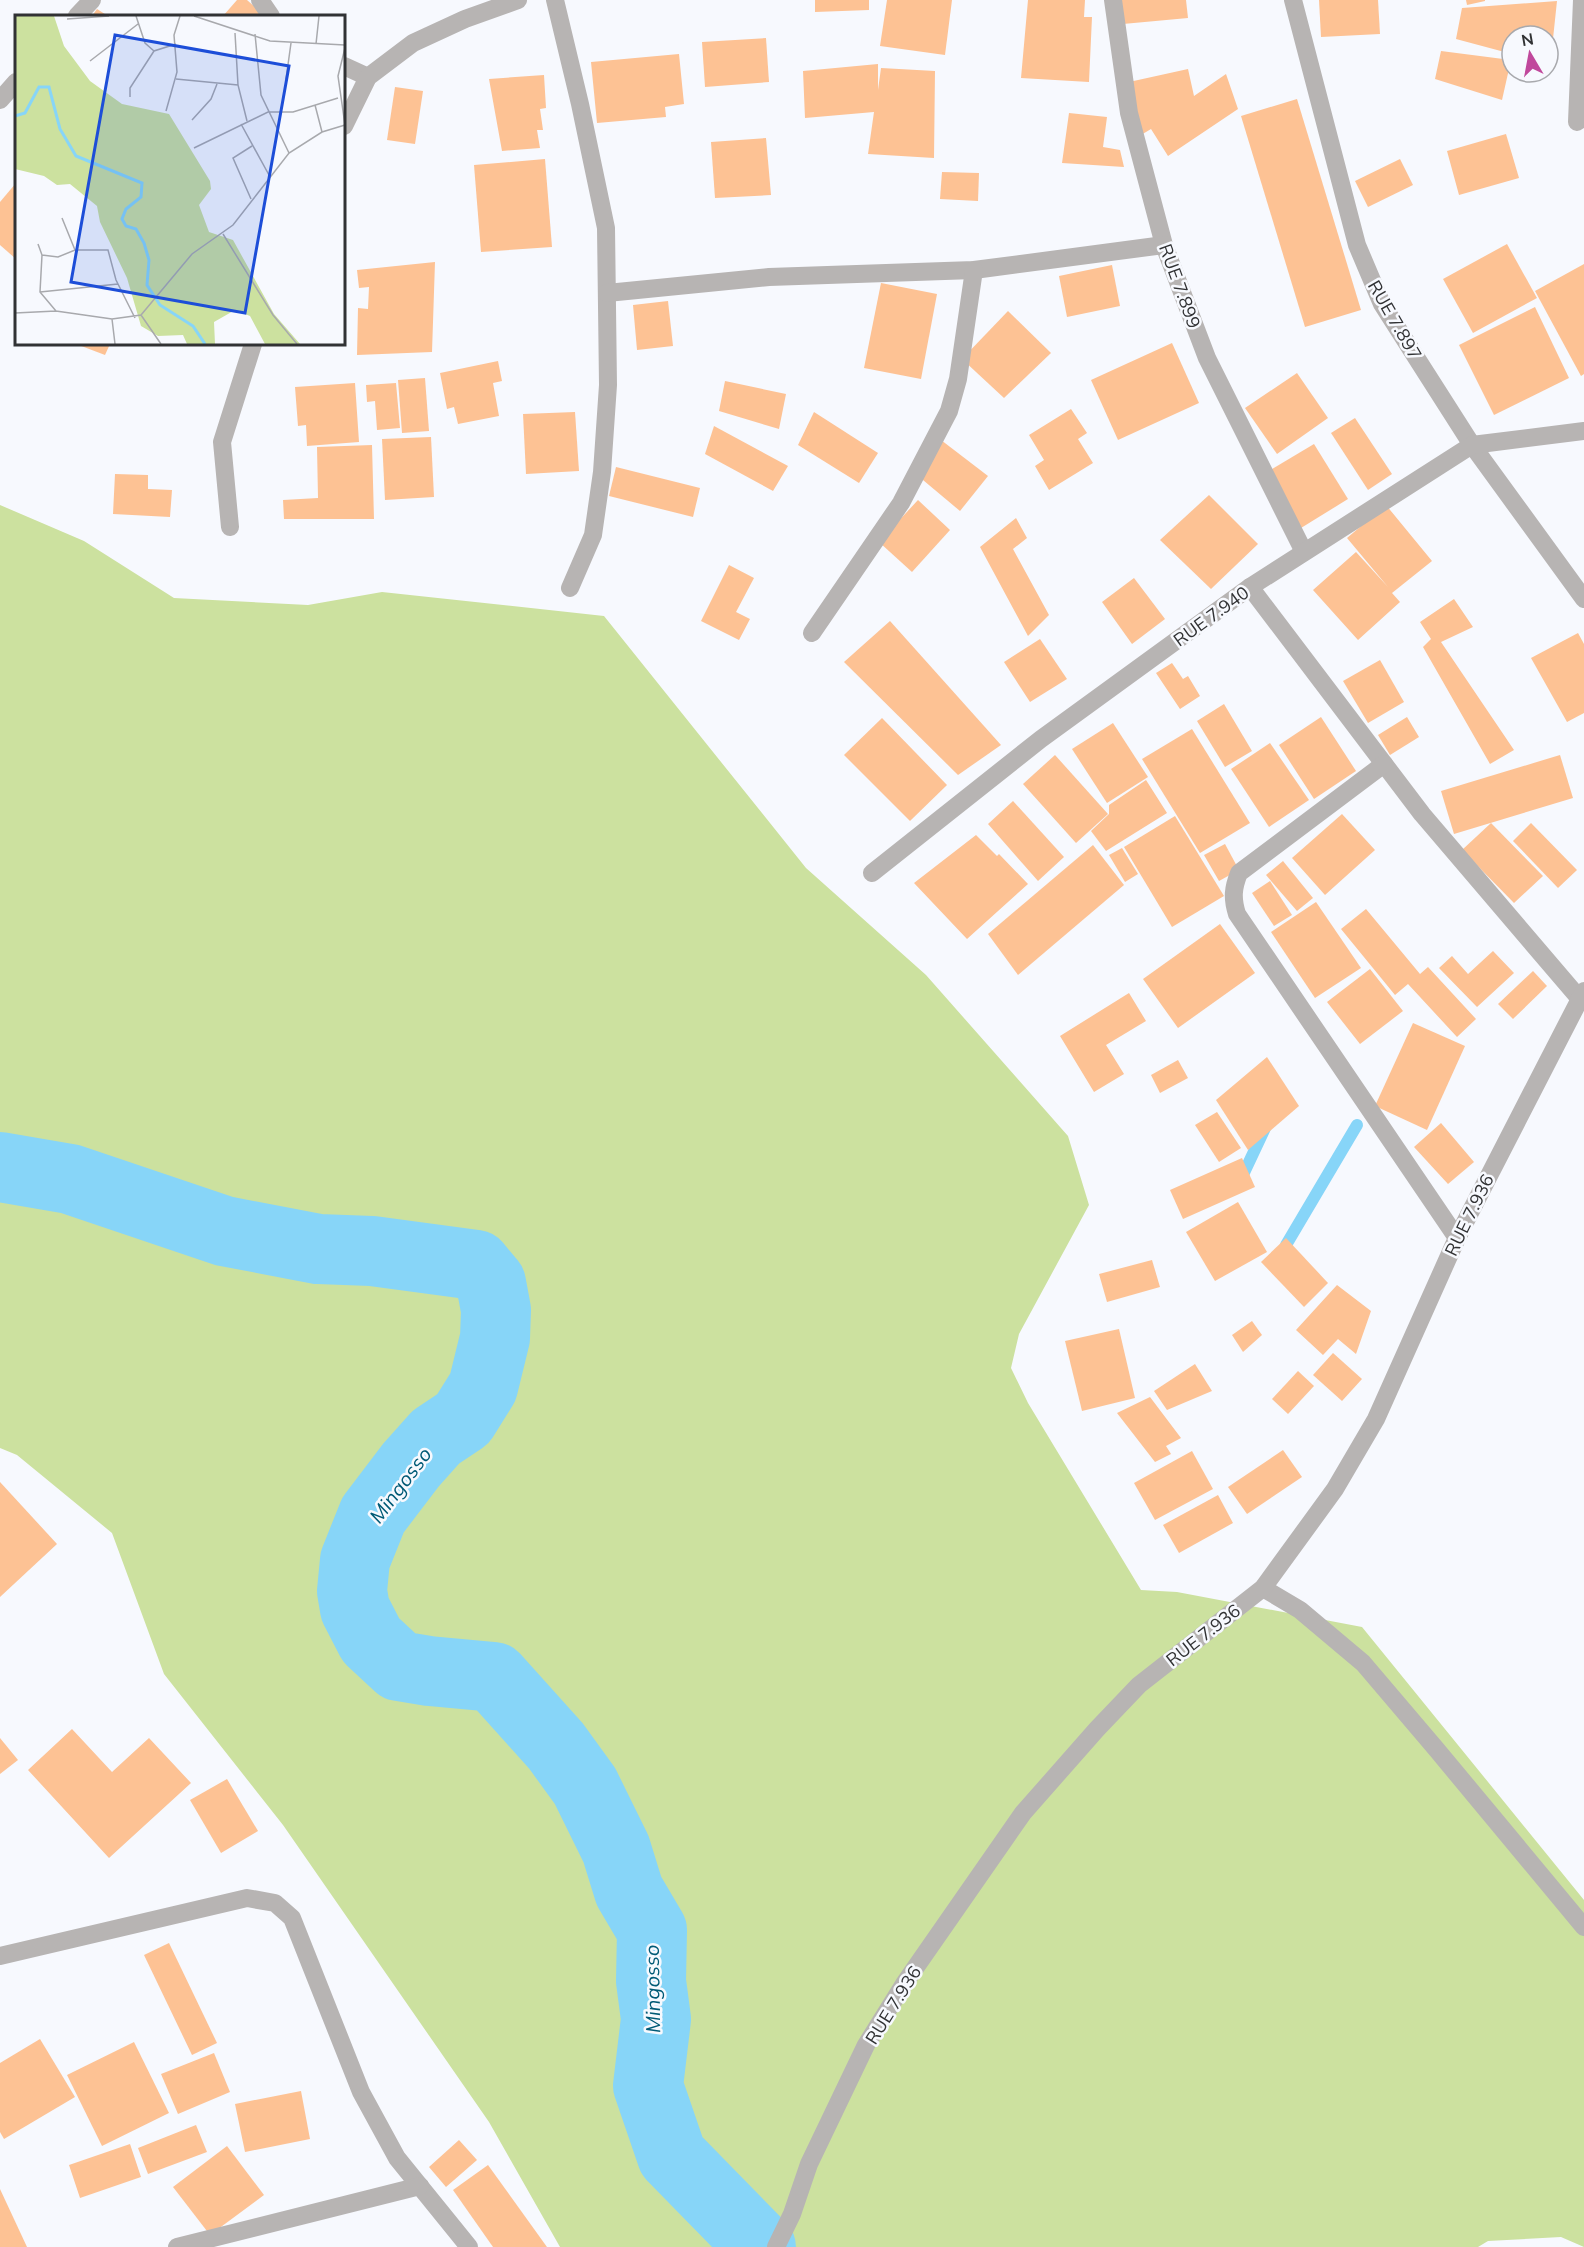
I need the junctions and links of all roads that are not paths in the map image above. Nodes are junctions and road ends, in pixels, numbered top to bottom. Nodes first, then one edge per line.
1 (92, 0) edge
2 (260, 0) edge
3 (518, 0) edge
4 (555, 0) edge
5 (1113, 0) edge
6 (1293, 0) edge
7 (1582, 0) edge
8 (78, 15) edge
9 (270, 15) edge
10 (345, 66) edge
11 (368, 77) junction
12 (15, 83) edge
13 (0, 100) edge
14 (1577, 122) dead end
15 (345, 124) edge
16 (1164, 245) junction
17 (974, 270) junction
18 (607, 293) junction
19 (253, 345) edge
20 (1584, 431) edge
21 (1472, 445) junction
22 (230, 527) dead end
23 (1304, 552) junction
24 (1250, 587) junction
25 (570, 588) dead end
26 (1584, 599) edge
27 (812, 633) dead end
28 (1384, 764) junction
29 (872, 873) dead end
30 (1582, 994) edge
31 (1457, 1238) junction
32 (1263, 1588) junction
33 (1584, 1927) edge
34 (0, 1956) edge
35 (420, 2186) junction
36 (177, 2247) edge
37 (469, 2247) edge
38 (776, 2247) edge

1 - 8 street
2 - 9 street
3 - 11 street
4 - 18 street
5 - 16 street, RUE 7.899
6 - 21 street, RUE 7.897
7 - 14 street
10 - 11 street
11 - 15 street
12 - 13 street
16 - 17 street
16 - 23 street, RUE 7.899
17 - 18 street
17 - 27 street
18 - 25 street
19 - 22 street
20 - 21 street, RUE 7.940
21 - 23 street, RUE 7.940
21 - 26 street, RUE 7.897
23 - 24 street, RUE 7.940
24 - 28 street
24 - 29 street, RUE 7.940
28 - 30 street
28 - 31 street
30 - 31 street, RUE 7.936
31 - 32 street, RUE 7.936
32 - 33 street
32 - 38 street, RUE 7.936
34 - 35 street
35 - 36 street
35 - 37 street

